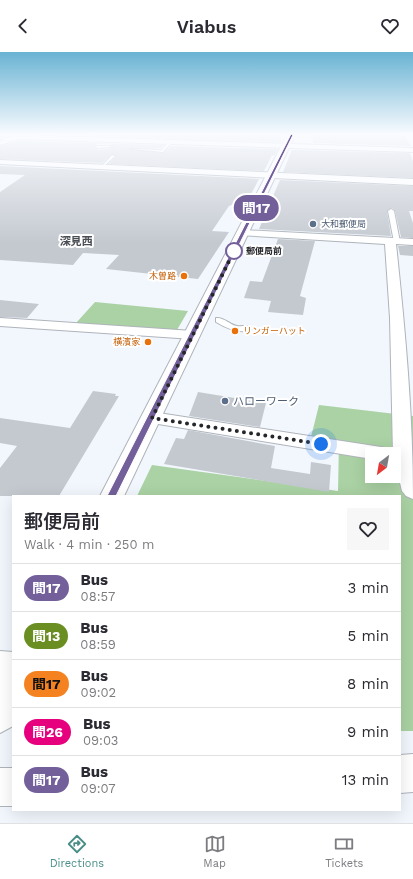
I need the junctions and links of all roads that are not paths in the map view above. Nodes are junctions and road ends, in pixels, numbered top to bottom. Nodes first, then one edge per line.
1 (186, 171) edge
2 (274, 171) edge
3 (272, 175) junction
4 (413, 182) edge
5 (391, 211) dead end
6 (244, 234) junction
7 (394, 241) junction
8 (413, 242) edge
9 (219, 320) dead end
10 (0, 322) edge
11 (249, 328) dead end
12 (193, 335) junction
13 (152, 418) junction
14 (398, 447) edge
15 (365, 451) edge
16 (401, 464) edge
17 (413, 491) edge
18 (113, 495) edge
19 (0, 665) edge
20 (12, 666) edge
21 (12, 691) edge
22 (0, 715) edge
23 (413, 773) edge
24 (401, 774) edge
25 (12, 786) edge
26 (0, 787) edge

1 - 3 street
2 - 3 main road
3 - 4 street
3 - 6 main road
5 - 7 lane
6 - 7 street
6 - 12 main road
7 - 8 street
7 - 14 street
9 - 11 lane
10 - 12 street
12 - 13 main road
13 - 15 street
13 - 18 main road
16 - 17 street
19 - 20 street
21 - 22 main road
23 - 24 main road
25 - 26 main road

